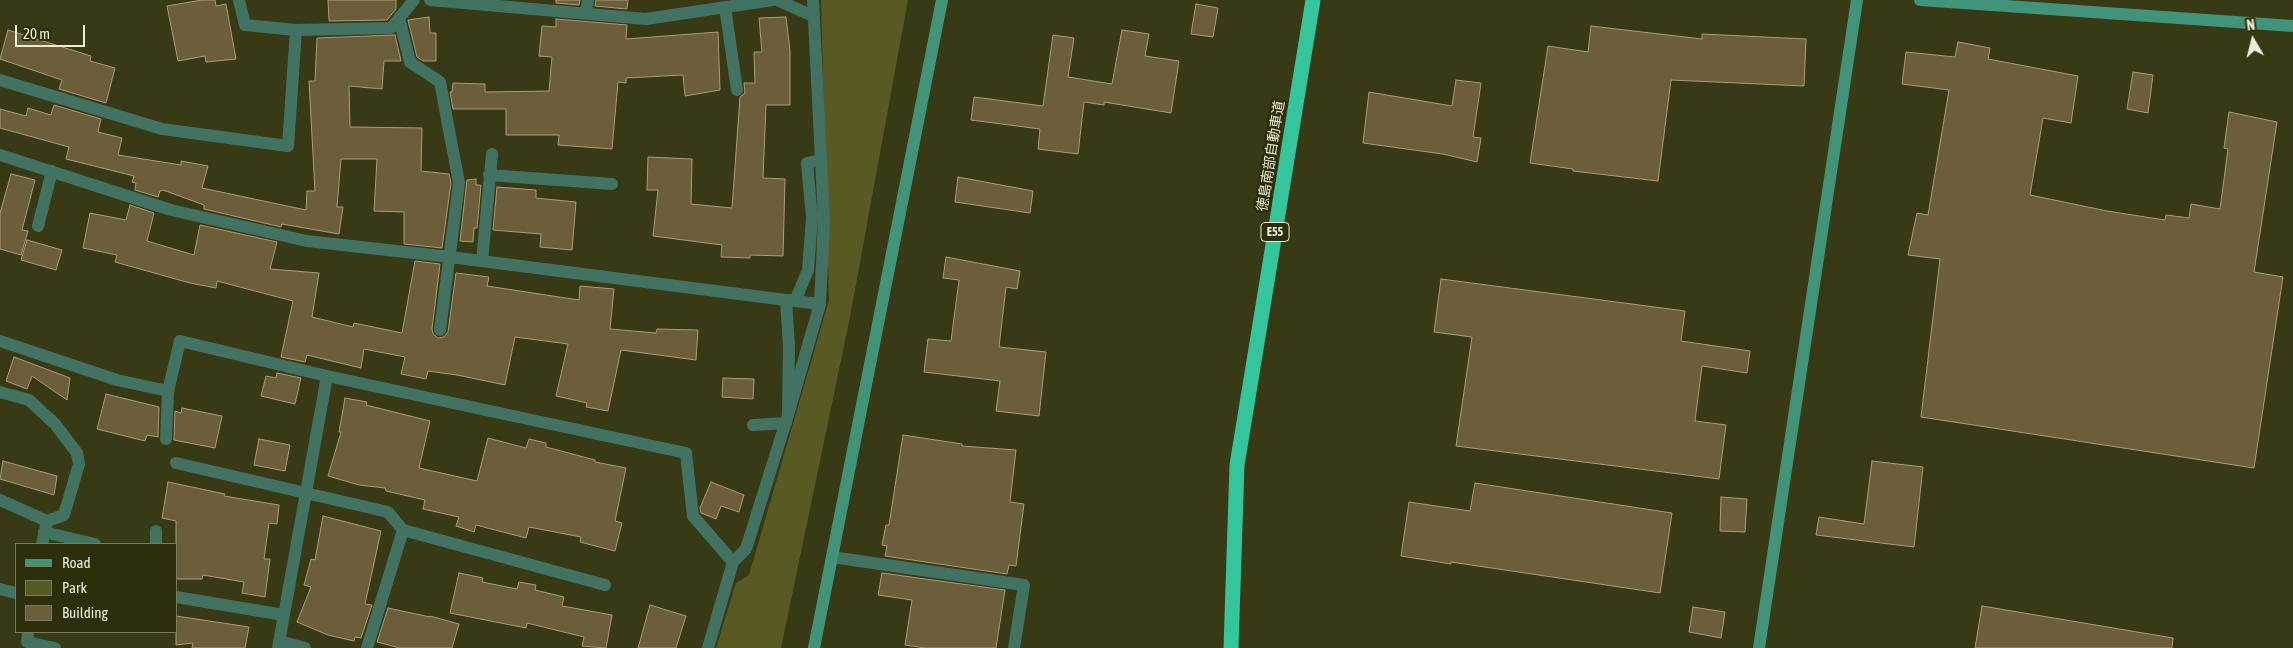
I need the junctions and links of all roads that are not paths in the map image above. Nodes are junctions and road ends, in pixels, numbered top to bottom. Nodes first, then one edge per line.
1 (239, 0) edge
2 (414, 0) edge
3 (430, 0) edge
4 (588, 0) edge
5 (775, 0) edge
6 (813, 0) edge
7 (942, 0) edge
8 (1313, 0) edge
9 (1857, 0) edge
10 (1920, 0) edge
11 (725, 7) junction
12 (586, 13) junction
13 (813, 16) junction
14 (398, 18) junction
15 (2293, 26) edge
16 (296, 30) junction
17 (0, 80) edge
18 (737, 90) dead end
19 (492, 154) dead end
20 (0, 155) edge
21 (52, 171) junction
22 (489, 175) junction
23 (612, 184) dead end
24 (818, 219) junction
25 (38, 226) dead end
26 (450, 257) junction
27 (482, 261) junction
28 (791, 300) junction
29 (820, 304) junction
30 (440, 330) dead end
31 (0, 342) edge
32 (327, 376) junction
33 (168, 391) junction
34 (0, 392) edge
35 (787, 419) junction
36 (753, 425) dead end
37 (166, 439) dead end
38 (176, 463) dead end
39 (306, 494) junction
40 (0, 500) edge
41 (403, 530) junction
42 (156, 531) dead end
43 (44, 533) edge
44 (90, 543) edge
45 (156, 543) edge
46 (832, 557) junction
47 (733, 562) junction
48 (605, 585) dead end
49 (0, 589) edge
50 (15, 593) edge
51 (178, 597) edge
52 (284, 615) junction
53 (28, 633) edge
54 (279, 645) edge
55 (55, 648) edge
56 (306, 648) edge
57 (367, 648) edge
58 (708, 648) edge
59 (814, 648) edge
60 (1014, 648) edge
61 (1231, 648) edge
62 (1759, 648) edge

1 - 16 street
2 - 14 street
3 - 12 street
4 - 12 street
5 - 11 street
5 - 13 street
6 - 13 street
7 - 46 street
8 - 61 highway, 徳島南部自動車道 / E55
9 - 62 street
10 - 15 street
11 - 12 street
11 - 18 street
13 - 24 street
14 - 16 street
14 - 26 street
16 - 17 street
19 - 22 street
20 - 21 street
21 - 25 street
21 - 26 street
22 - 23 street
22 - 27 street
24 - 28 street
24 - 29 street
26 - 27 street
26 - 30 street
27 - 28 street
28 - 29 street
28 - 35 street
29 - 35 street
31 - 33 street
32 - 33 street
32 - 39 street
32 - 47 street
33 - 37 street
34 - 43 street
35 - 36 street
35 - 47 street
38 - 39 street
39 - 41 street
39 - 52 street
40 - 43 street
41 - 48 street
41 - 57 street
42 - 45 street
43 - 44 street
46 - 59 street
46 - 60 street
47 - 58 street
49 - 50 street
51 - 52 street
52 - 54 street
53 - 55 street
54 - 56 street

